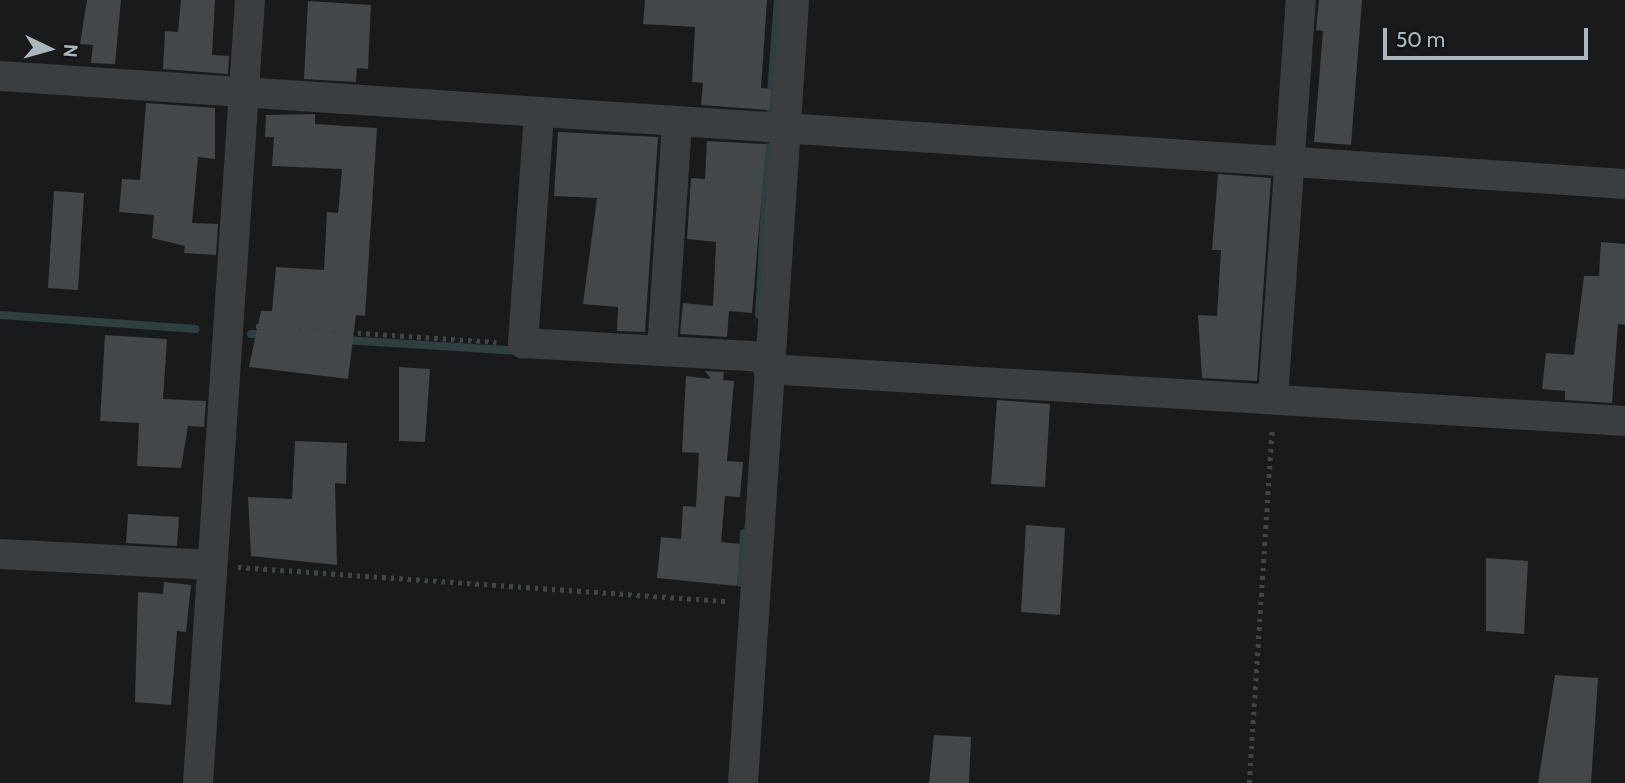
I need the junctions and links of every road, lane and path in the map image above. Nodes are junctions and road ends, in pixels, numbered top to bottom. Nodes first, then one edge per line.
1 (250, 0) edge
2 (794, 0) edge
3 (1301, 0) edge
4 (0, 76) edge
5 (244, 93) junction
6 (539, 114) junction
7 (677, 121) junction
8 (785, 129) junction
9 (1290, 164) junction
10 (1625, 184) edge
11 (228, 324) junction
12 (523, 343) junction
13 (662, 349) junction
14 (768, 363) junction
15 (1273, 398) junction
16 (1625, 421) edge
17 (0, 554) edge
18 (212, 565) junction
19 (755, 603) junction
20 (198, 783) edge
21 (743, 783) edge
22 (1249, 783) edge

1 - 5 street
2 - 8 street
3 - 9 street
4 - 5 street
5 - 6 street
5 - 11 street
6 - 7 street
6 - 12 street
7 - 8 street
7 - 13 street
8 - 9 street
8 - 14 street
9 - 10 street
9 - 15 street
11 - 12 path
11 - 18 street
12 - 13 street
13 - 14 street
14 - 15 street
14 - 19 street
15 - 16 street
15 - 22 path
17 - 18 street
18 - 19 path
18 - 20 street
19 - 21 street

